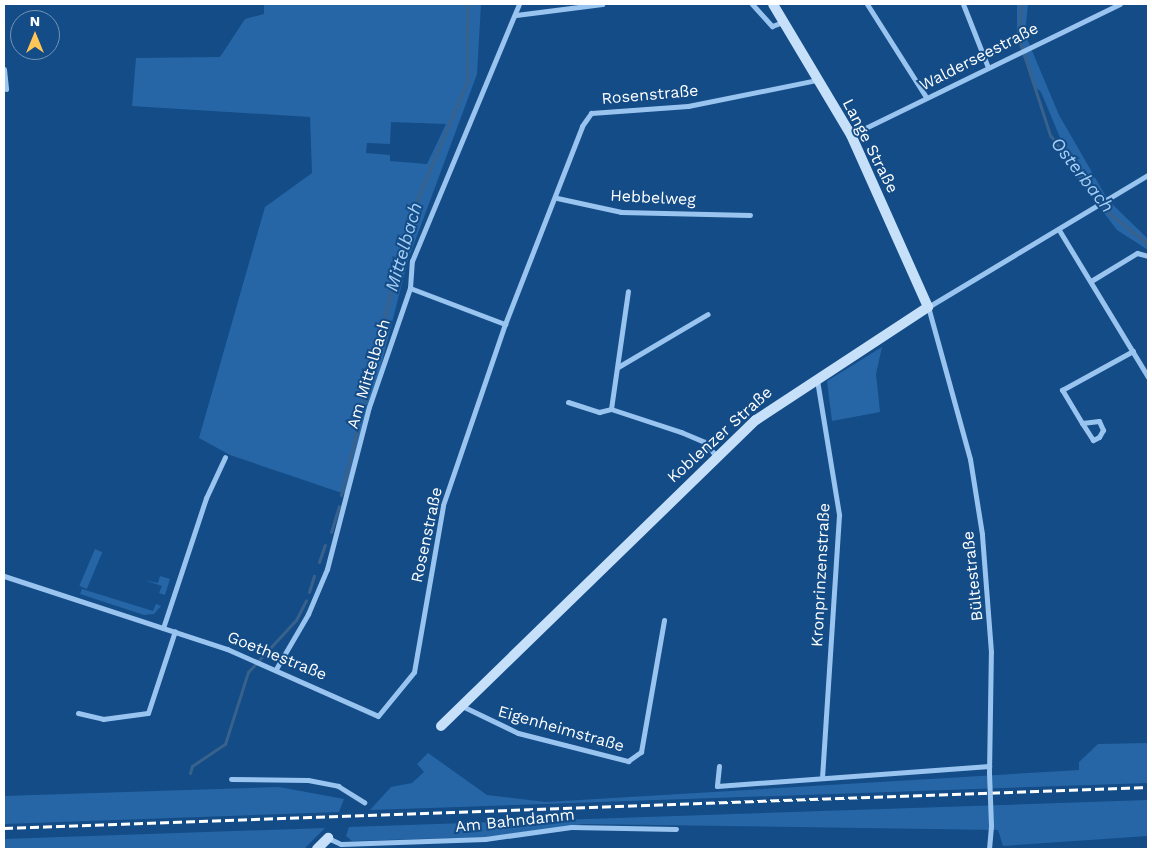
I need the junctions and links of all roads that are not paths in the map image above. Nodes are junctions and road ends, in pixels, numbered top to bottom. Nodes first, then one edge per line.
1 (519, 4) edge
2 (602, 4) edge
3 (752, 4) edge
4 (773, 4) edge
5 (867, 4) edge
6 (963, 4) edge
7 (1120, 4) edge
8 (516, 15) junction
9 (783, 22) junction
10 (987, 65) junction
11 (4, 69) edge
12 (818, 80) junction
13 (6, 89) dead end
14 (926, 97) junction
15 (851, 135) junction
16 (1148, 175) edge
17 (557, 198) junction
18 (750, 215) dead end
19 (1059, 230) junction
20 (1148, 256) edge
21 (1092, 281) junction
22 (410, 288) junction
23 (628, 291) dead end
24 (928, 307) junction
25 (708, 314) dead end
26 (505, 324) junction
27 (1133, 351) junction
28 (618, 367) junction
29 (817, 376) junction
30 (1148, 377) edge
31 (568, 402) dead end
32 (611, 409) junction
33 (1082, 423) junction
34 (715, 455) junction
35 (225, 457) dead end
36 (4, 576) edge
37 (664, 620) dead end
38 (163, 628) junction
39 (174, 631) junction
40 (276, 668) junction
41 (461, 705) junction
42 (78, 713) dead end
43 (378, 716) joint
44 (441, 726) dead end
45 (719, 766) dead end
46 (990, 766) junction
47 (822, 777) junction
48 (231, 779) dead end
49 (364, 802) dead end
50 (676, 829) dead end
51 (328, 838) joint
52 (316, 849) edge
53 (989, 849) edge

1 - 8 street, Am Mittelbach
2 - 8 street
3 - 9 street
4 - 9 street, Lange Straße
5 - 14 street
6 - 10 street
7 - 10 street, Walderseestraße
8 - 22 street, Am Mittelbach
9 - 12 street, Lange Straße
10 - 14 street, Walderseestraße
11 - 13 street
12 - 15 street, Lange Straße
12 - 17 street, Rosenstraße
14 - 15 street, Walderseestraße
15 - 24 street, Lange Straße
16 - 19 street, Koblenzer Straße
17 - 18 street, Hebbelweg
17 - 26 street, Rosenstraße
19 - 21 street
19 - 24 street, Koblenzer Straße
20 - 21 street
21 - 27 street
22 - 26 street
22 - 40 street, Am Mittelbach
23 - 28 street
24 - 29 street, Koblenzer Straße
24 - 46 street, Bültestraße
25 - 28 street
26 - 43 street, Rosenstraße
27 - 30 street
27 - 33 street
28 - 32 street
29 - 34 street, Koblenzer Straße
29 - 47 street, Kronprinzenstraße
31 - 32 street
32 - 34 street
33 - 33 street
34 - 41 street, Koblenzer Straße
35 - 38 street
36 - 38 street, Goethestraße
37 - 41 street, Eigenheimstraße
38 - 39 street, Goethestraße
39 - 40 street, Goethestraße
39 - 42 street
40 - 43 street, Goethestraße
41 - 44 street, Koblenzer Straße
45 - 47 street
46 - 47 street
46 - 53 street, Bültestraße, bridge
48 - 49 street
50 - 51 street, Am Bahndamm
51 - 52 street

